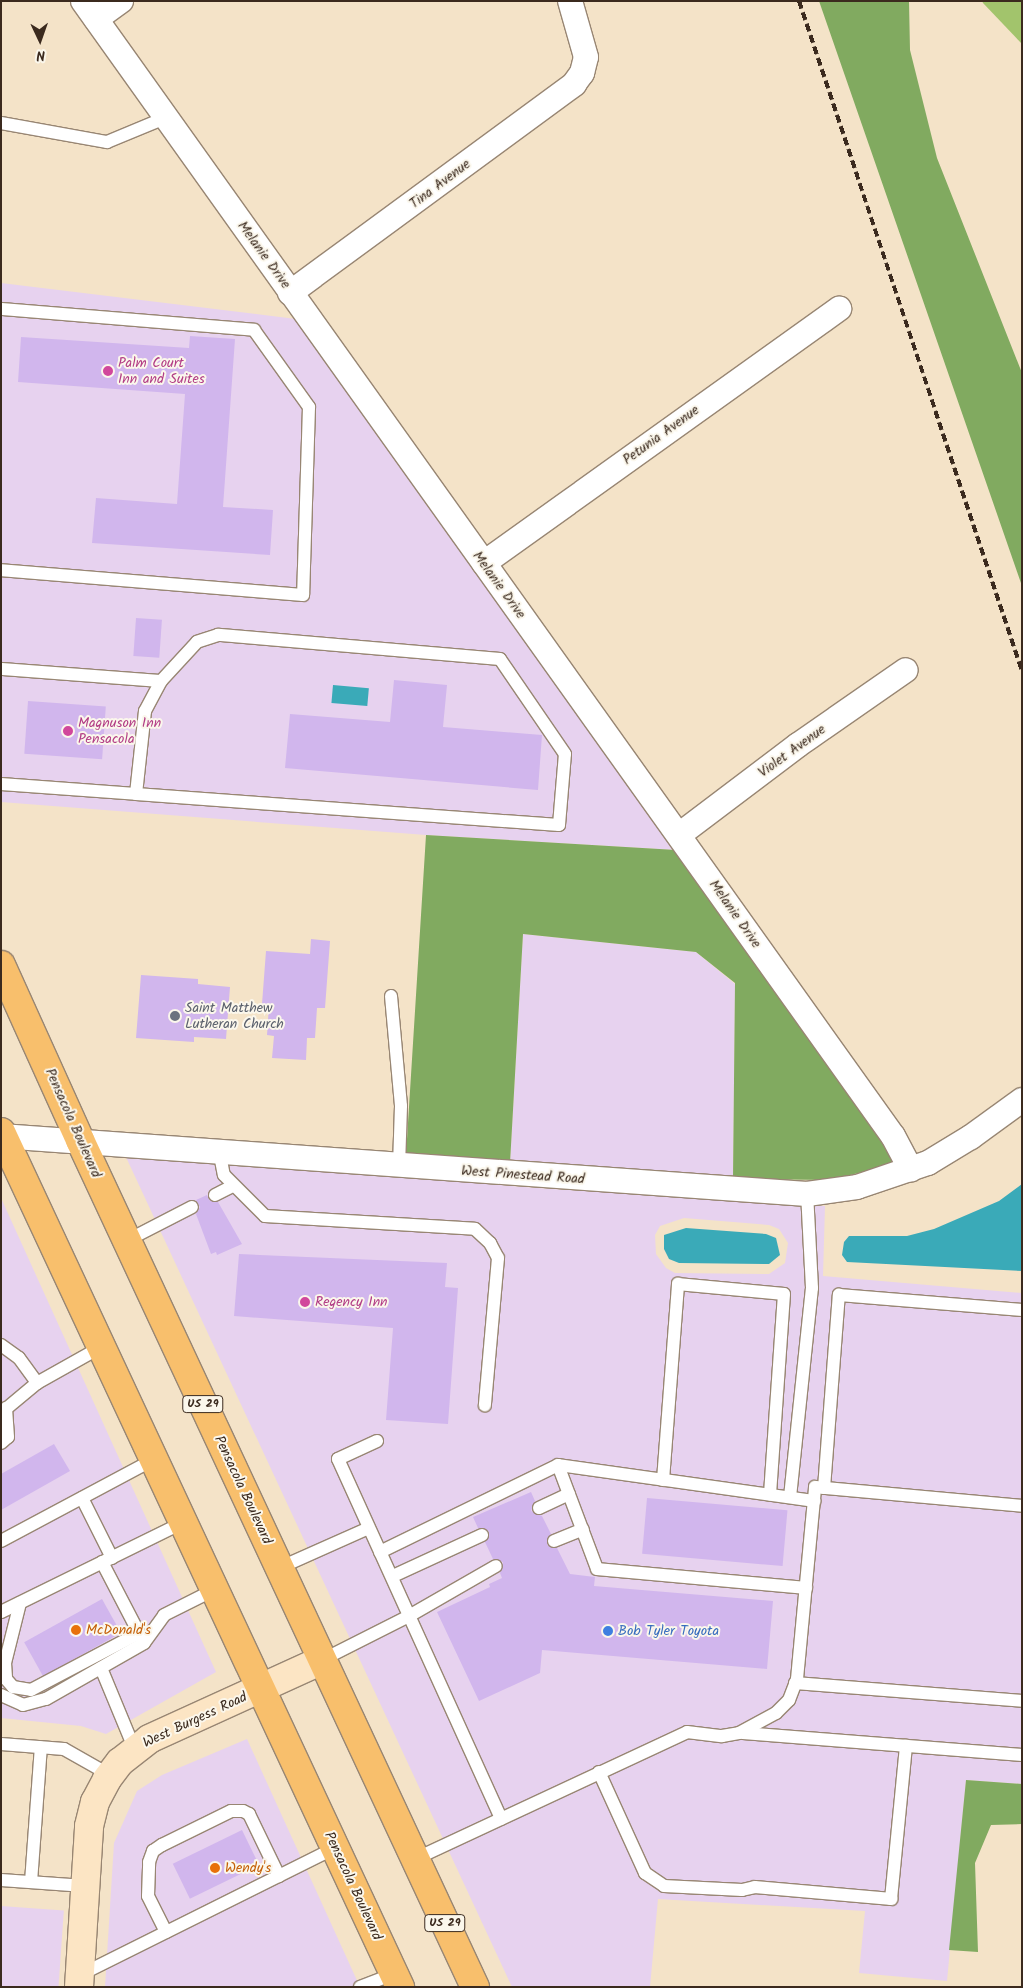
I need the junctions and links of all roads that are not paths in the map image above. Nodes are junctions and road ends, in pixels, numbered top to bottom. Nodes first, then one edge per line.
1 (121, 1) edge
2 (570, 1) edge
3 (90, 10) edge
4 (165, 118) junction
5 (1, 123) edge
6 (290, 293) junction
7 (839, 309) dead end
8 (1, 310) edge
9 (484, 563) junction
10 (1, 570) edge
11 (1, 669) edge
12 (906, 670) dead end
13 (161, 681) junction
14 (1, 784) edge
15 (136, 794) junction
16 (679, 835) junction
17 (1, 965) edge
18 (391, 996) dead end
19 (1022, 1100) edge
20 (2, 1135) edge
21 (80, 1140) junction
22 (219, 1150) junction
23 (399, 1166) junction
24 (911, 1170) junction
25 (233, 1186) junction
26 (807, 1194) junction
27 (215, 1196) dead end
28 (192, 1207) dead end
29 (126, 1241) junction
30 (1022, 1310) edge
31 (1, 1345) edge
32 (101, 1347) junction
33 (37, 1384) junction
34 (486, 1406) dead end
35 (3, 1410) edge
36 (377, 1441) dead end
37 (1, 1443) edge
38 (153, 1460) junction
39 (558, 1465) junction
40 (663, 1480) junction
41 (824, 1488) junction
42 (570, 1494) junction
43 (770, 1494) junction
44 (790, 1497) junction
45 (82, 1498) junction
46 (814, 1500) junction
47 (1022, 1506) edge
48 (539, 1508) dead end
49 (182, 1523) junction
50 (369, 1528) junction
51 (583, 1529) junction
52 (482, 1535) dead end
53 (1, 1541) edge
54 (554, 1541) dead end
55 (380, 1552) junction
56 (107, 1560) junction
57 (496, 1566) dead end
58 (279, 1568) junction
59 (393, 1576) junction
60 (806, 1588) junction
61 (214, 1590) junction
62 (20, 1603) junction
63 (1, 1612) edge
64 (409, 1616) junction
65 (142, 1638) junction
66 (322, 1660) junction
67 (101, 1668) junction
68 (795, 1683) junction
69 (261, 1689) junction
70 (1, 1695) edge
71 (1022, 1700) edge
72 (739, 1733) junction
73 (1, 1744) edge
74 (906, 1746) junction
75 (40, 1747) junction
76 (135, 1750) junction
77 (1022, 1755) edge
78 (599, 1772) junction
79 (110, 1775) junction
80 (501, 1819) junction
81 (336, 1848) junction
82 (416, 1859) junction
83 (279, 1876) junction
84 (1, 1880) edge
85 (31, 1882) junction
86 (85, 1886) junction
87 (166, 1932) junction
88 (79, 1981) edge
89 (399, 1982) edge
90 (360, 1987) edge
91 (475, 1987) edge

1 - 3 street
2 - 6 street, Tina Avenue
3 - 4 street, Melanie Drive
4 - 5 lane
4 - 6 street, Melanie Drive
6 - 9 street, Melanie Drive
7 - 9 street, Petunia Avenue
8 - 10 lane
9 - 16 street, Melanie Drive
11 - 13 lane
12 - 16 street, Violet Avenue
13 - 15 lane
13 - 15 lane
14 - 15 lane
16 - 24 street, Melanie Drive
17 - 21 main road, Pensacola Boulevard / US 29
18 - 23 lane
19 - 24 street, West Pinestead Road
20 - 21 street, West Pinestead Road
20 - 32 main road, Pensacola Boulevard
21 - 22 street, West Pinestead Road
21 - 29 main road, Pensacola Boulevard / US 29
22 - 23 street, West Pinestead Road
22 - 25 lane
23 - 26 street, West Pinestead Road
24 - 26 street, West Pinestead Road
25 - 27 lane
25 - 34 lane
26 - 44 lane
28 - 29 lane
29 - 58 main road, Pensacola Boulevard / US 29
30 - 41 lane
31 - 33 lane
32 - 33 lane
32 - 38 main road, Pensacola Boulevard
33 - 35 lane
35 - 37 lane
36 - 50 lane
38 - 45 lane
38 - 49 main road, Pensacola Boulevard
39 - 40 lane
39 - 42 lane
39 - 55 lane
40 - 43 lane
40 - 43 lane
41 - 46 lane
41 - 47 lane
42 - 48 lane
42 - 51 lane
43 - 44 lane
44 - 46 lane
45 - 53 lane
45 - 56 lane
46 - 60 lane
49 - 56 lane
49 - 61 main road, Pensacola Boulevard
50 - 55 lane
50 - 58 lane
51 - 54 lane
51 - 60 lane
52 - 59 lane
55 - 59 lane
56 - 62 lane
56 - 65 lane
57 - 64 lane
58 - 66 main road, Pensacola Boulevard / US 29
59 - 64 lane
60 - 68 lane
61 - 65 lane
61 - 69 main road, Pensacola Boulevard
62 - 63 lane
62 - 65 lane
64 - 66 lane
64 - 80 lane
65 - 67 lane
66 - 69 main road, West Burgess Road
66 - 82 main road, Pensacola Boulevard / US 29
67 - 70 lane
67 - 76 lane
68 - 71 lane
68 - 72 lane
69 - 76 main road, West Burgess Road
69 - 81 main road, Pensacola Boulevard
72 - 74 lane
72 - 78 lane
73 - 75 lane
74 - 77 lane
74 - 78 lane
75 - 79 lane
75 - 85 lane
76 - 79 main road, West Burgess Road
78 - 80 lane
79 - 86 main road, West Burgess Road
80 - 82 lane
81 - 83 lane
81 - 89 main road, Pensacola Boulevard
82 - 91 main road, Pensacola Boulevard / US 29
83 - 87 lane
83 - 87 lane
84 - 85 lane
85 - 86 lane
86 - 88 main road, West Burgess Road
87 - 88 lane
89 - 90 lane

